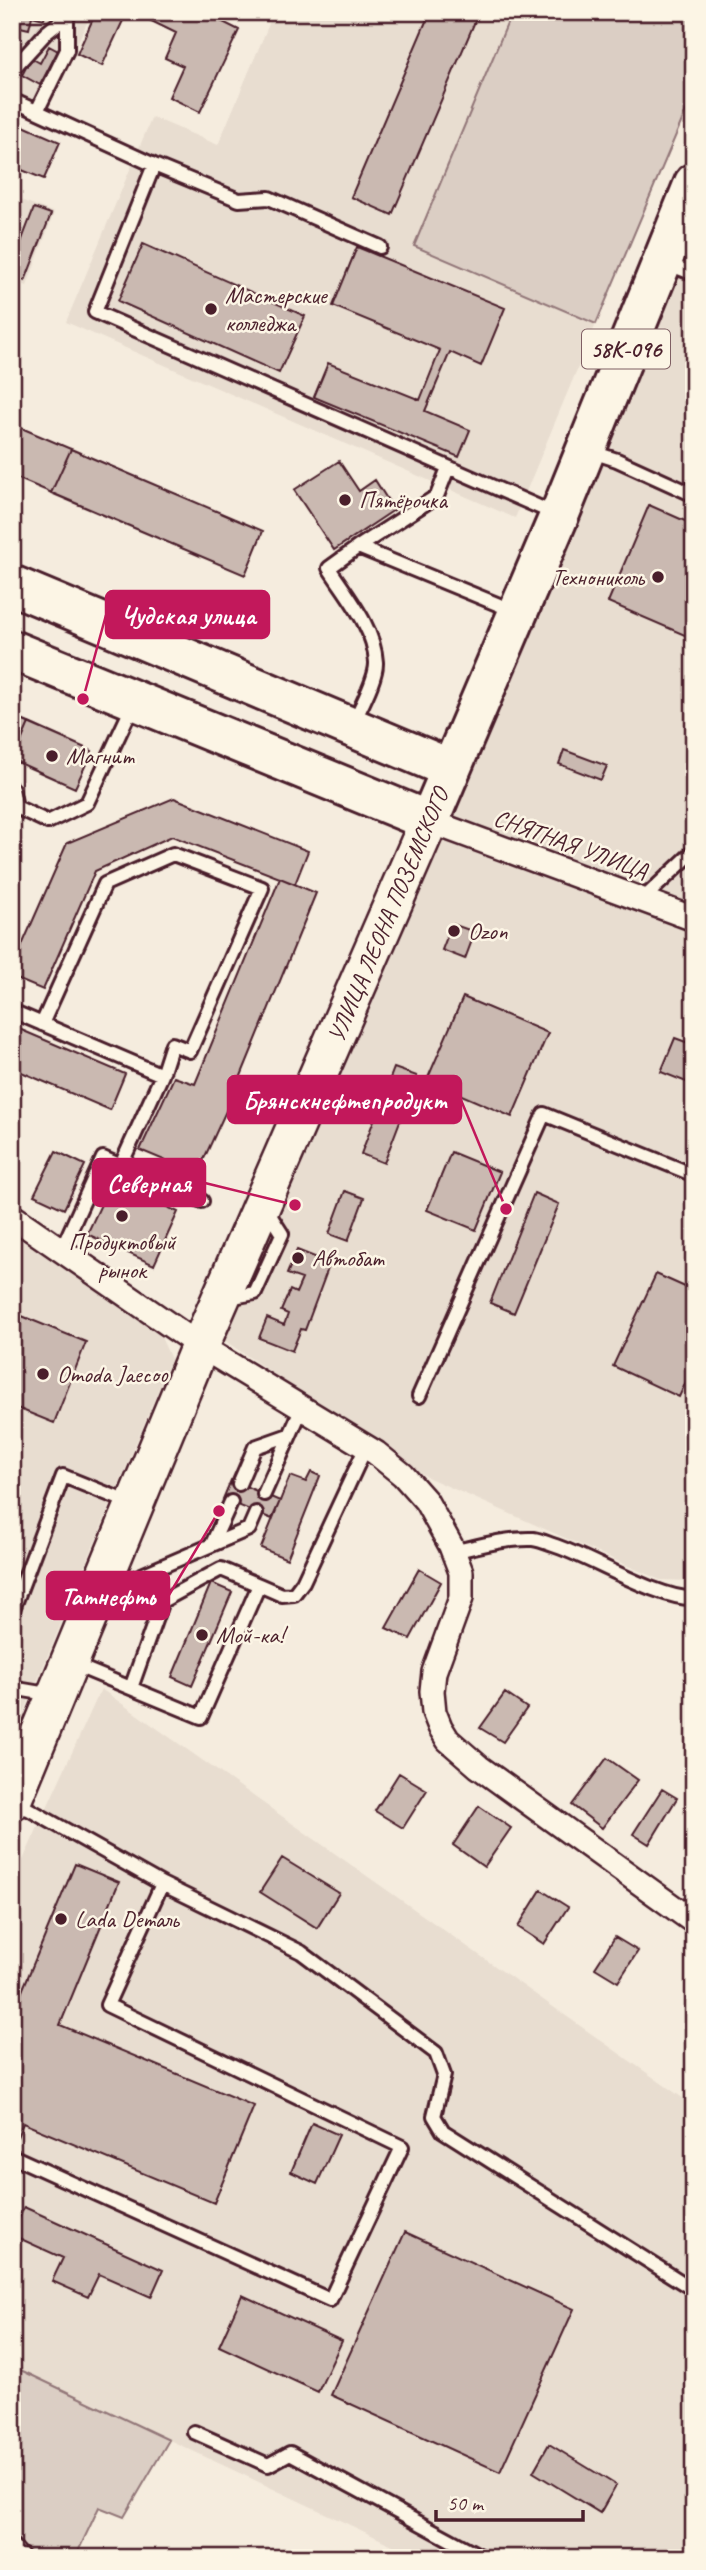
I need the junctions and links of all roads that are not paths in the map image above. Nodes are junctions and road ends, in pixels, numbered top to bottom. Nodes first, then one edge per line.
1 (69, 15) edge
2 (12, 70) edge
3 (12, 100) edge
4 (37, 111) junction
5 (154, 165) junction
6 (694, 183) edge
7 (380, 247) dead end
8 (677, 268) edge
9 (586, 450) junction
10 (448, 468) junction
11 (694, 495) edge
12 (559, 516) junction
13 (358, 547) junction
14 (12, 585) edge
15 (518, 613) junction
16 (12, 650) edge
17 (136, 699) junction
18 (352, 727) junction
19 (451, 769) junction
20 (12, 789) edge
21 (429, 821) junction
22 (694, 851) edge
23 (644, 898) junction
24 (694, 919) edge
25 (12, 1011) edge
26 (42, 1024) junction
27 (162, 1075) junction
28 (121, 1165) junction
29 (694, 1175) edge
30 (202, 1201) dead end
31 (12, 1216) edge
32 (61, 1251) junction
33 (200, 1346) junction
34 (419, 1396) dead end
35 (302, 1408) junction
36 (289, 1435) junction
37 (366, 1447) junction
38 (239, 1484) dead end
39 (264, 1494) dead end
40 (231, 1503) dead end
41 (135, 1506) junction
42 (256, 1513) dead end
43 (212, 1544) junction
44 (453, 1552) junction
45 (259, 1585) junction
46 (99, 1593) junction
47 (694, 1598) edge
48 (12, 1612) edge
49 (64, 1679) junction
50 (12, 1688) edge
51 (131, 1688) junction
52 (12, 1800) edge
53 (163, 1884) junction
54 (694, 1922) edge
55 (12, 2156) edge
56 (694, 2290) edge
57 (194, 2432) dead end
58 (12, 2544) edge
59 (24, 2558) edge
60 (484, 2558) edge

1 - 2 lane
1 - 4 lane
3 - 4 lane
4 - 5 lane
5 - 7 lane
5 - 10 lane
6 - 8 highway, УЛИЦА ЛЕОНА ПОЗЕМСКОГО / 58К-096
8 - 9 highway, УЛИЦА ЛЕОНА ПОЗЕМСКОГО / 58К-096
9 - 11 lane
9 - 12 highway, УЛИЦА ЛЕОНА ПОЗЕМСКОГО / 58К-096
10 - 12 lane
10 - 13 lane
12 - 15 highway, УЛИЦА ЛЕОНА ПОЗЕМСКОГО / 58К-096
13 - 15 lane
13 - 18 lane
14 - 18 highway
15 - 19 highway, УЛИЦА ЛЕОНА ПОЗЕМСКОГО / 58К-096
16 - 17 highway
17 - 20 lane
17 - 21 highway
18 - 19 highway
19 - 21 highway, УЛИЦА ЛЕОНА ПОЗЕМСКОГО / 58К-096
21 - 23 street, СНЯТНАЯ УЛИЦА
21 - 33 main road, УЛИЦА ЛЕОНА ПОЗЕМСКОГО
22 - 23 lane
23 - 24 street, СНЯТНАЯ УЛИЦА
25 - 26 lane
26 - 27 lane
26 - 27 lane
27 - 28 lane
28 - 30 lane
28 - 32 lane
29 - 34 lane
31 - 32 street
32 - 33 street
33 - 35 street
33 - 41 main road, УЛИЦА ЛЕОНА ПОЗЕМСКОГО
35 - 36 lane
35 - 37 street
36 - 38 lane
36 - 39 lane
37 - 44 street
37 - 45 lane
40 - 43 lane
41 - 46 main road, УЛИЦА ЛЕОНА ПОЗЕМСКОГО
41 - 48 lane
42 - 43 lane
43 - 46 lane
44 - 47 lane
44 - 54 street
45 - 51 lane
45 - 51 lane
46 - 49 main road, УЛИЦА ЛЕОНА ПОЗЕМСКОГО
49 - 50 lane
49 - 51 lane
49 - 52 main road, УЛИЦА ЛЕОНА ПОЗЕМСКОГО
52 - 53 lane
53 - 55 lane
53 - 56 lane
57 - 60 lane
58 - 59 lane

